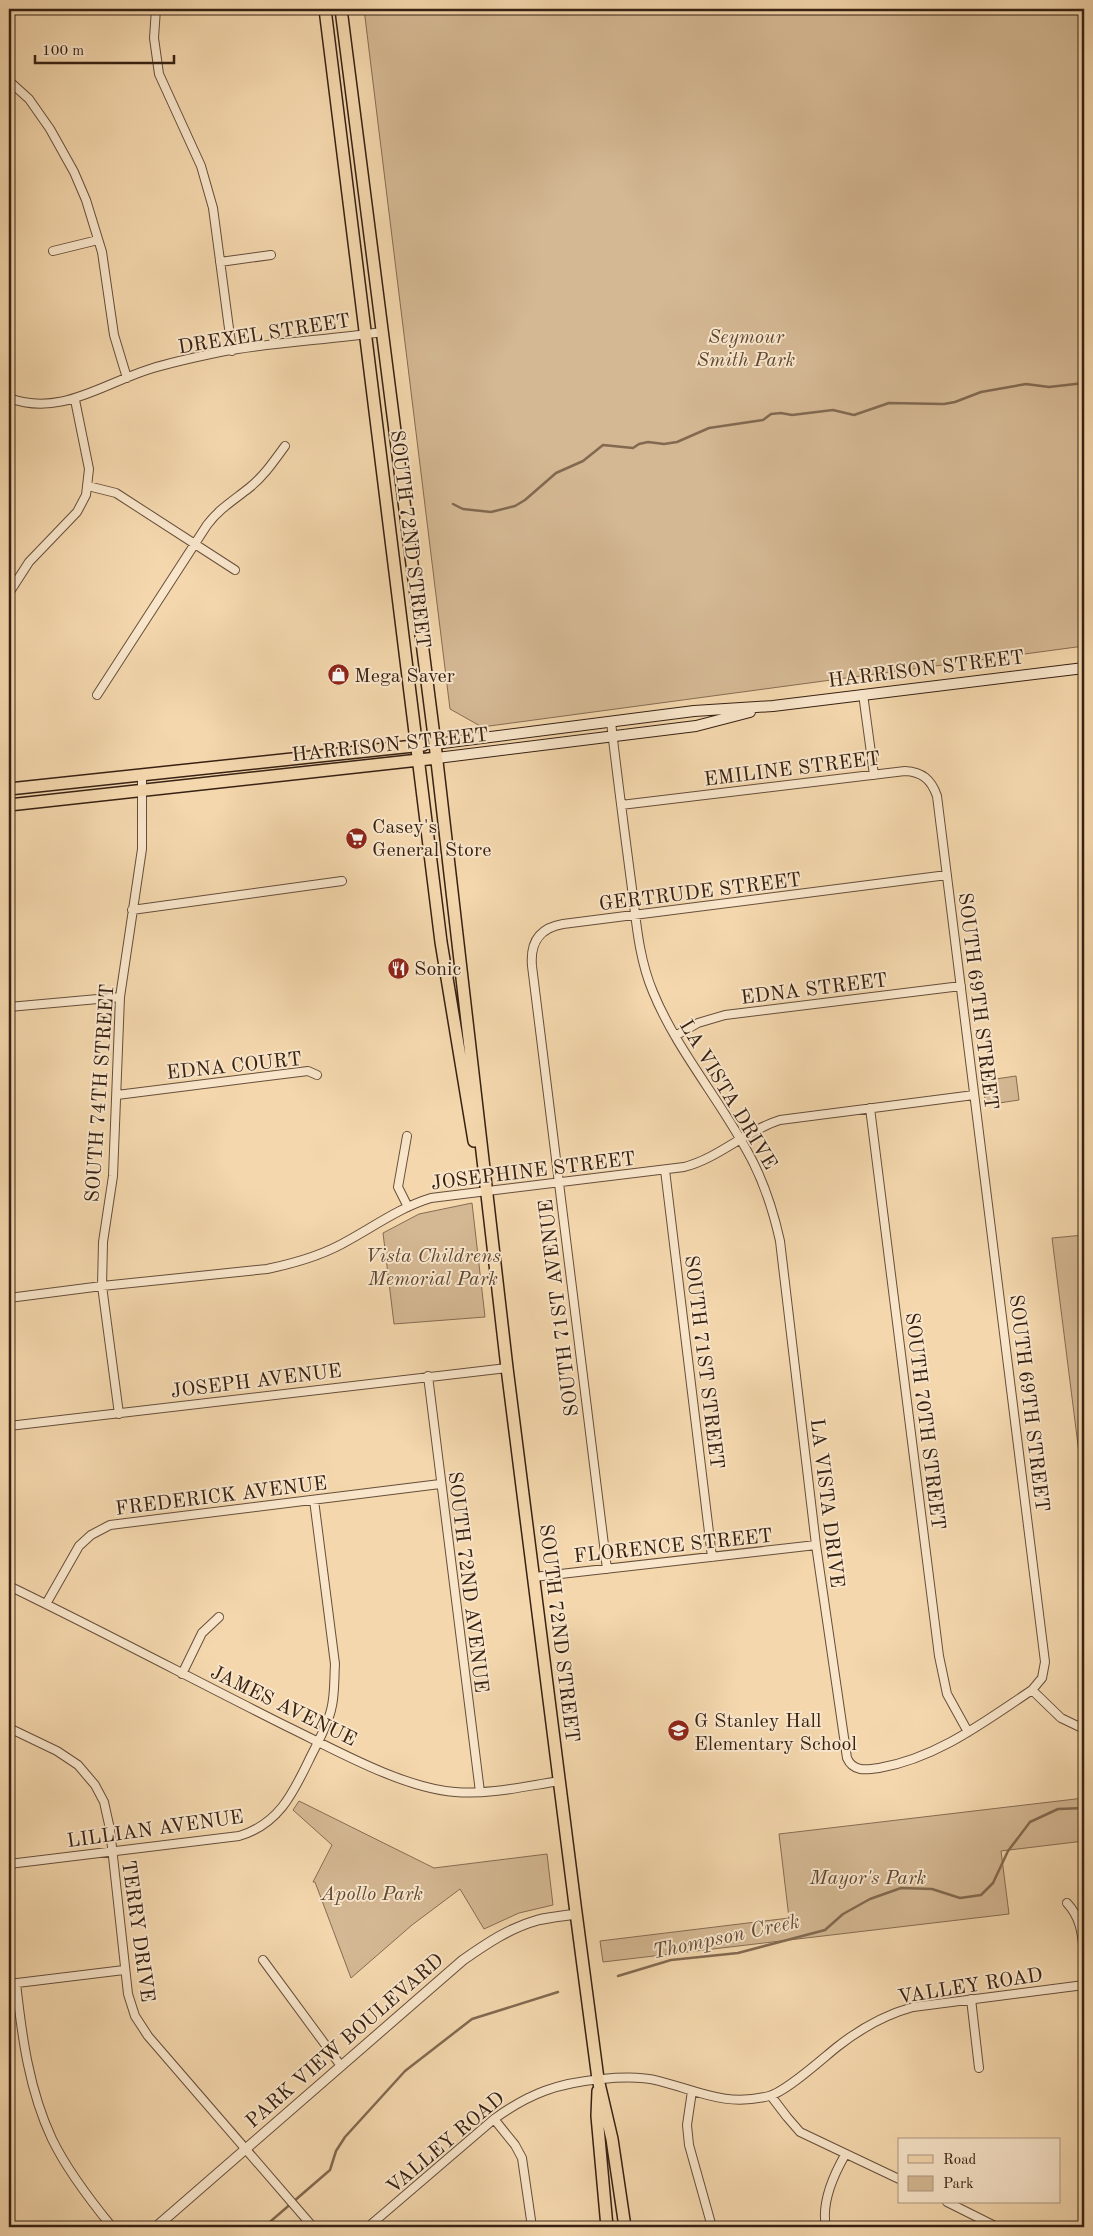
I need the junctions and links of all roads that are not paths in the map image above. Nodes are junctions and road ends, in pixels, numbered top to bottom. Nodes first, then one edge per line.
1 (156, 9) edge
2 (325, 9) edge
3 (341, 9) edge
4 (9, 81) edge
5 (98, 240) junction
6 (53, 251) dead end
7 (271, 255) dead end
8 (220, 262) junction
9 (382, 332) junction
10 (365, 335) junction
11 (232, 351) junction
12 (128, 378) junction
13 (9, 398) edge
14 (75, 400) junction
15 (285, 446) dead end
16 (88, 486) junction
17 (195, 543) junction
18 (235, 570) dead end
19 (9, 593) edge
20 (1084, 668) edge
21 (863, 694) junction
22 (97, 695) dead end
23 (773, 706) junction
24 (611, 722) junction
25 (613, 737) junction
26 (435, 744) junction
27 (418, 746) junction
28 (437, 758) junction
29 (420, 761) junction
30 (142, 775) junction
31 (874, 775) junction
32 (9, 789) edge
33 (142, 791) junction
34 (9, 805) edge
35 (621, 805) junction
36 (940, 813) joint
37 (947, 875) junction
38 (342, 881) dead end
39 (132, 910) junction
40 (635, 915) junction
41 (961, 986) junction
42 (120, 997) junction
43 (9, 1007) edge
44 (539, 1012) joint
45 (675, 1036) junction
46 (317, 1075) dead end
47 (117, 1095) junction
48 (974, 1095) junction
49 (870, 1108) junction
50 (406, 1136) dead end
51 (740, 1139) junction
52 (665, 1170) junction
53 (560, 1183) junction
54 (486, 1191) junction
55 (408, 1207) junction
56 (102, 1286) junction
57 (9, 1298) edge
58 (507, 1368) junction
59 (428, 1376) junction
60 (118, 1414) junction
61 (9, 1426) edge
62 (440, 1484) junction
63 (314, 1500) junction
64 (816, 1545) junction
65 (712, 1557) junction
66 (607, 1569) junction
67 (534, 1577) junction
68 (9, 1586) edge
69 (46, 1604) junction
70 (219, 1617) dead end
71 (833, 1664) joint
72 (182, 1674) junction
73 (1032, 1690) junction
74 (9, 1728) edge
75 (1084, 1729) edge
76 (968, 1732) junction
77 (318, 1742) junction
78 (560, 1781) junction
79 (480, 1792) junction
80 (112, 1851) junction
81 (9, 1864) edge
82 (1067, 1903) dead end
83 (576, 1914) junction
84 (1084, 1954) edge
85 (263, 1960) dead end
86 (124, 1970) junction
87 (12, 1984) edge
88 (1084, 1985) edge
89 (971, 1999) junction
90 (341, 2066) junction
91 (979, 2068) dead end
92 (598, 2079) junction
93 (692, 2091) junction
94 (771, 2096) junction
95 (494, 2119) junction
96 (245, 2149) junction
97 (845, 2154) junction
98 (898, 2179) edge
99 (950, 2204) edge
100 (112, 2227) edge
101 (156, 2227) edge
102 (313, 2227) edge
103 (368, 2227) edge
104 (532, 2227) edge
105 (607, 2227) edge
106 (625, 2227) edge
107 (712, 2227) edge
108 (826, 2227) edge
109 (997, 2227) edge

1 - 8 street
2 - 10 main road, SOUTH 72ND STREET
3 - 9 main road, SOUTH 72ND STREET
4 - 5 street
5 - 6 street
5 - 12 street
7 - 8 street
8 - 11 street
9 - 10 street, DREXEL STREET
9 - 26 main road, SOUTH 72ND STREET
10 - 11 street, DREXEL STREET
10 - 27 main road, SOUTH 72ND STREET
11 - 12 street, DREXEL STREET
12 - 14 street, DREXEL STREET
13 - 14 street, DREXEL STREET
14 - 16 street
15 - 17 street
16 - 17 street
16 - 19 street
17 - 18 street
17 - 22 street
20 - 21 main road, HARRISON STREET
21 - 23 main road, HARRISON STREET
21 - 31 street
23 - 24 main road, HARRISON STREET
23 - 25 main road, HARRISON STREET
24 - 25 street, LA VISTA DRIVE
24 - 26 main road, HARRISON STREET
25 - 28 main road, HARRISON STREET
25 - 35 street, LA VISTA DRIVE
26 - 27 main road, HARRISON STREET
26 - 28 main road, SOUTH 72ND STREET
27 - 29 main road, SOUTH 72ND STREET
27 - 30 main road, HARRISON STREET
28 - 29 main road, HARRISON STREET
28 - 54 main road, SOUTH 72ND STREET
29 - 33 main road, HARRISON STREET
29 - 54 main road, SOUTH 72ND STREET
30 - 32 main road, HARRISON STREET
30 - 33 street, SOUTH 74TH STREET
31 - 35 street, EMILINE STREET
31 - 36 street, EMILINE STREET
33 - 34 main road, HARRISON STREET
33 - 39 street, SOUTH 74TH STREET
35 - 40 street, LA VISTA DRIVE
36 - 37 street, SOUTH 69TH STREET
37 - 40 street, GERTRUDE STREET
37 - 41 street, SOUTH 69TH STREET
38 - 39 street
39 - 42 street, SOUTH 74TH STREET
40 - 44 street, GERTRUDE STREET
40 - 45 street, LA VISTA DRIVE
41 - 45 street, EDNA STREET
41 - 48 street, SOUTH 69TH STREET
42 - 43 street
42 - 47 street, SOUTH 74TH STREET
44 - 53 street, SOUTH 71ST AVENUE
45 - 51 street, LA VISTA DRIVE
46 - 47 street, EDNA COURT
47 - 56 street, SOUTH 74TH STREET
48 - 49 street, JOSEPHINE STREET
48 - 73 street, SOUTH 69TH STREET
49 - 51 street, JOSEPHINE STREET
49 - 76 street, SOUTH 70TH STREET
50 - 55 street
51 - 52 street, JOSEPHINE STREET
51 - 64 street, LA VISTA DRIVE
52 - 53 street, JOSEPHINE STREET
52 - 65 street, SOUTH 71ST STREET
53 - 54 street, JOSEPHINE STREET
53 - 66 street, SOUTH 71ST AVENUE
54 - 55 street, JOSEPHINE STREET
54 - 58 main road, SOUTH 72ND STREET
55 - 56 street, JOSEPHINE STREET
56 - 57 street, JOSEPHINE STREET
56 - 60 street, SOUTH 74TH STREET
58 - 59 street, JOSEPH AVENUE
58 - 67 main road, SOUTH 72ND STREET
59 - 60 street, JOSEPH AVENUE
59 - 62 street, SOUTH 72ND AVENUE
60 - 61 street, JOSEPH AVENUE
62 - 63 street, FREDERICK AVENUE
62 - 79 street, SOUTH 72ND AVENUE
63 - 69 street, FREDERICK AVENUE
63 - 77 street, LILLIAN AVENUE
64 - 65 street, FLORENCE STREET
64 - 71 street, LA VISTA DRIVE
65 - 66 street, FLORENCE STREET
66 - 67 street, FLORENCE STREET
67 - 78 main road, SOUTH 72ND STREET
68 - 69 street, JAMES AVENUE
69 - 72 street, JAMES AVENUE
70 - 72 street
71 - 76 street, SOUTH 69TH STREET
72 - 77 street, JAMES AVENUE
73 - 75 street
73 - 76 street, SOUTH 69TH STREET
74 - 80 street, TERRY DRIVE
77 - 79 street, JAMES AVENUE
77 - 80 street, LILLIAN AVENUE
78 - 79 street, JAMES AVENUE
78 - 83 main road, SOUTH 72ND STREET
80 - 81 street, LILLIAN AVENUE
80 - 86 street, TERRY DRIVE
82 - 84 street
83 - 90 street, PARK VIEW BOULEVARD
83 - 92 main road, SOUTH 72ND STREET
85 - 90 street
86 - 87 street
86 - 96 street, TERRY DRIVE
87 - 100 street
88 - 89 street, VALLEY ROAD
89 - 91 street
89 - 94 street, VALLEY ROAD
90 - 96 street, PARK VIEW BOULEVARD
92 - 93 street, VALLEY ROAD
92 - 95 street, VALLEY ROAD
92 - 105 main road, SOUTH 72ND STREET
92 - 106 main road, SOUTH 72ND STREET
93 - 94 street, VALLEY ROAD
93 - 107 street
94 - 97 street
95 - 103 street, VALLEY ROAD
95 - 104 street
96 - 101 street, PARK VIEW BOULEVARD
96 - 102 street, TERRY DRIVE
97 - 98 street
97 - 108 street
99 - 109 street

